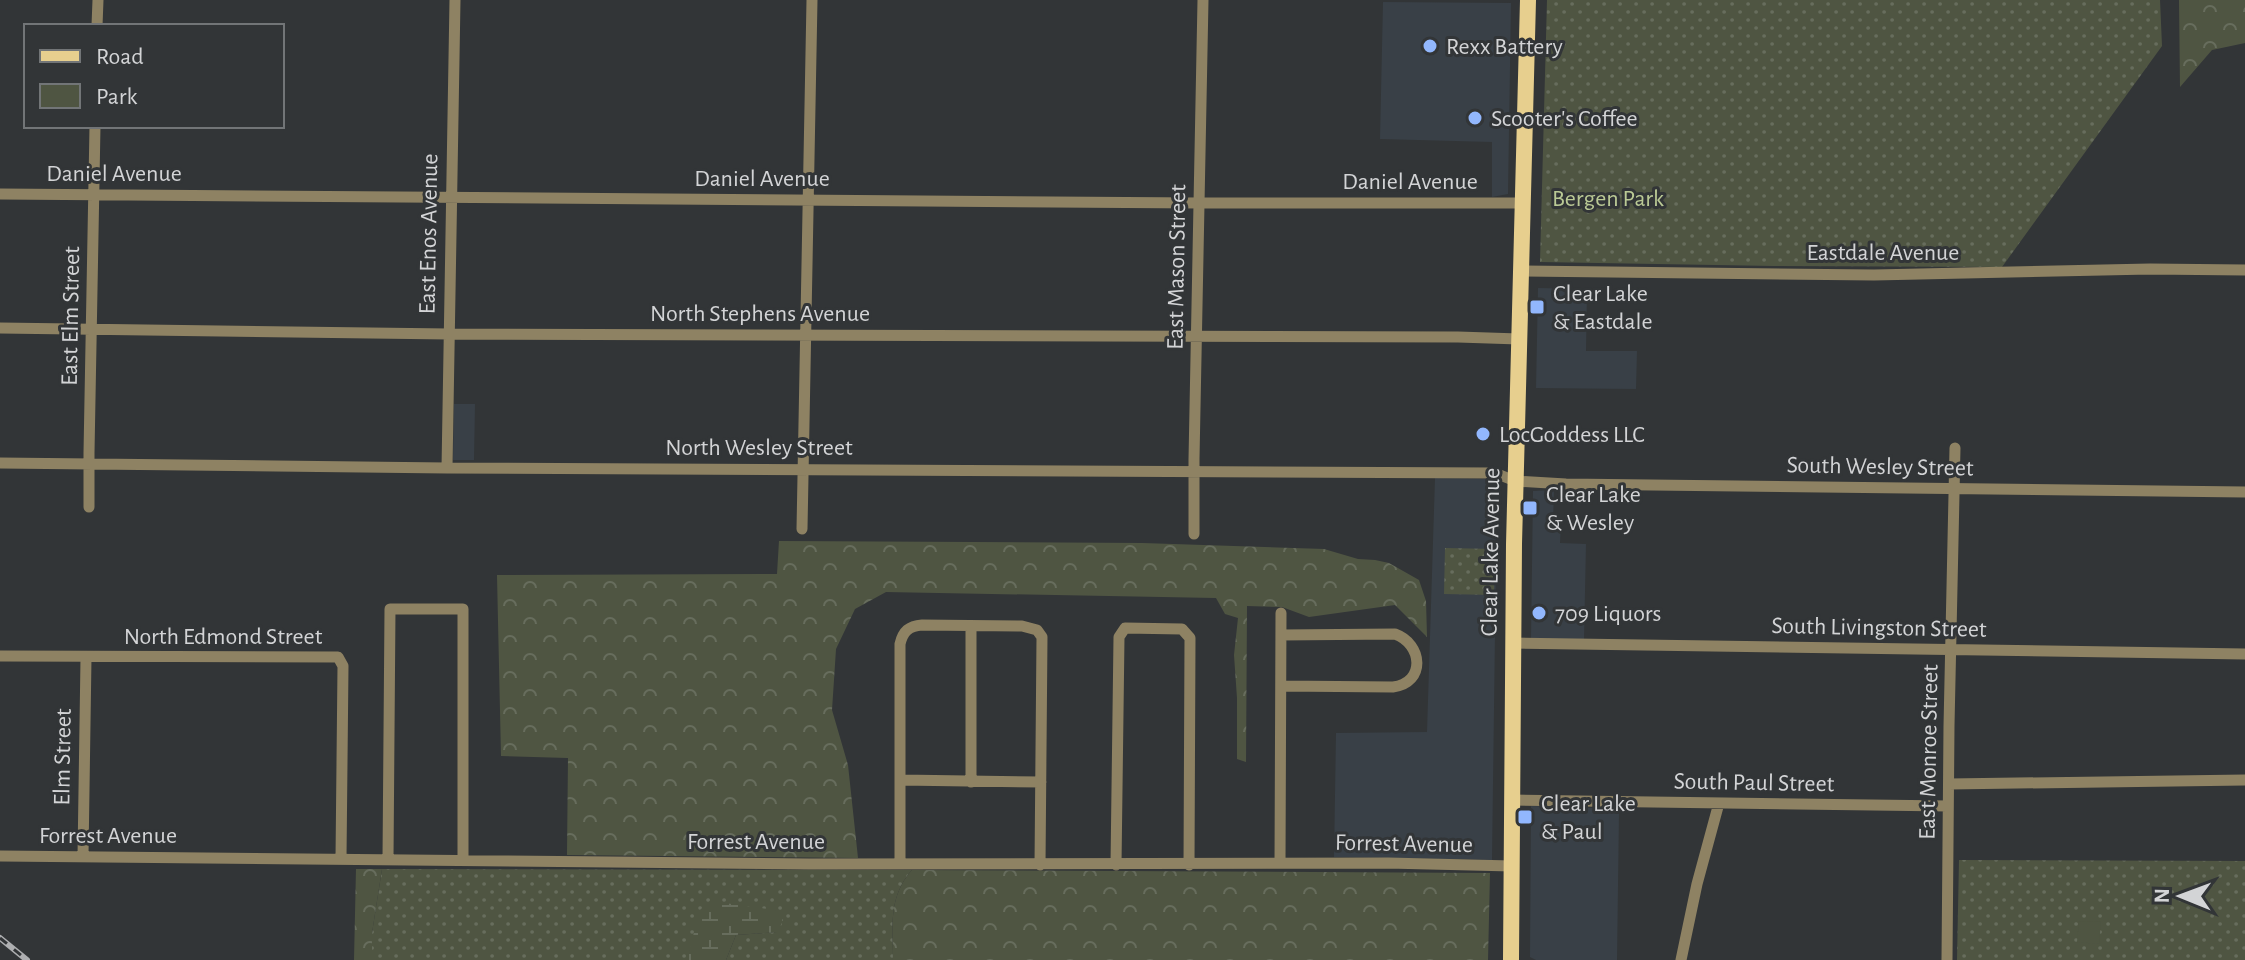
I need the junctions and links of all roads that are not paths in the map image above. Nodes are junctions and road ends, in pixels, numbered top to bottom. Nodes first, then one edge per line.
1 (98, 0) edge
2 (455, 0) edge
3 (812, 0) edge
4 (1203, 0) edge
5 (1528, 0) edge
6 (97, 24) edge
7 (95, 128) edge
8 (0, 194) edge
9 (94, 195) junction
10 (451, 198) junction
11 (808, 200) junction
12 (1199, 203) junction
13 (1524, 203) junction
14 (2245, 270) edge
15 (1522, 271) junction
16 (0, 328) edge
17 (92, 330) junction
18 (449, 334) junction
19 (805, 335) junction
20 (1196, 337) junction
21 (1519, 339) junction
22 (1955, 448) dead end
23 (0, 463) edge
24 (89, 464) junction
25 (447, 468) junction
26 (803, 469) junction
27 (1194, 471) junction
28 (1515, 481) junction
29 (1955, 489) junction
30 (2245, 492) edge
31 (89, 507) dead end
32 (802, 529) dead end
33 (1194, 534) dead end
34 (1281, 613) dead end
35 (971, 626) junction
36 (1281, 635) junction
37 (1513, 643) junction
38 (1951, 650) junction
39 (2245, 654) edge
40 (0, 656) edge
41 (86, 658) junction
42 (1281, 686) junction
43 (901, 780) junction
44 (2245, 780) edge
45 (971, 782) junction
46 (1041, 782) junction
47 (1949, 784) junction
48 (1512, 800) junction
49 (1719, 803) junction
50 (1948, 806) junction
51 (0, 856) edge
52 (83, 856) junction
53 (341, 859) junction
54 (388, 859) junction
55 (463, 860) junction
56 (1280, 863) junction
57 (900, 864) junction
58 (1040, 865) junction
59 (1116, 865) junction
60 (1189, 865) junction
61 (1512, 866) junction
62 (1511, 960) edge
63 (1681, 960) edge
64 (1947, 960) edge

1 - 6 street
2 - 10 street, East Enos Avenue
3 - 11 street
4 - 12 street, East Mason Street
5 - 13 main road, Clear Lake Avenue
7 - 9 street, East Elm Street
8 - 9 street, Daniel Avenue
9 - 10 street, Daniel Avenue
9 - 17 street, East Elm Street
10 - 11 street, Daniel Avenue
10 - 18 street, East Enos Avenue
11 - 12 street, Daniel Avenue
11 - 19 street
12 - 13 street, Daniel Avenue
12 - 20 street, East Mason Street
13 - 15 main road, Clear Lake Avenue
14 - 15 street, Eastdale Avenue
15 - 21 main road, Clear Lake Avenue
16 - 17 street, North Stephens Avenue
17 - 18 street, North Stephens Avenue
17 - 24 street, East Elm Street
18 - 19 street, North Stephens Avenue
18 - 25 street, East Enos Avenue
19 - 20 street, North Stephens Avenue
19 - 26 street
20 - 21 street, North Stephens Avenue
20 - 27 street, East Mason Street
21 - 28 main road, Clear Lake Avenue
22 - 29 street, East Monroe Street
23 - 24 street, North Wesley Street
24 - 25 street, North Wesley Street
24 - 31 street, East Elm Street
25 - 26 street, North Wesley Street
26 - 27 street, North Wesley Street
26 - 32 street
27 - 28 street, North Wesley Street
27 - 33 street, East Mason Street
28 - 29 street, South Wesley Street
28 - 37 main road, Clear Lake Avenue
29 - 30 street, South Wesley Street
29 - 38 street, East Monroe Street
34 - 36 street
35 - 43 street
35 - 45 street
35 - 46 street
36 - 42 street
36 - 42 street
37 - 38 street, South Livingston Street
37 - 48 main road, Clear Lake Avenue
38 - 39 street, South Livingston Street
38 - 47 street, East Monroe Street
40 - 41 street, North Edmond Street
41 - 52 street, Elm Street
41 - 53 street, North Edmond Street
42 - 56 street
43 - 45 street
43 - 57 street
44 - 47 street
45 - 46 street
46 - 58 street
47 - 50 street, East Monroe Street
48 - 49 street, South Paul Street
48 - 61 main road, Clear Lake Avenue
49 - 50 street, South Paul Street
49 - 63 street
50 - 64 street, East Monroe Street
51 - 52 street, Forrest Avenue
52 - 53 street, Forrest Avenue
53 - 54 street, Forrest Avenue
54 - 55 street, Forrest Avenue
54 - 55 street
55 - 57 street, Forrest Avenue
56 - 60 street, Forrest Avenue
56 - 61 street, Forrest Avenue
57 - 58 street, Forrest Avenue
58 - 59 street, Forrest Avenue
59 - 60 street, Forrest Avenue
59 - 60 street
61 - 62 main road, Clear Lake Avenue

